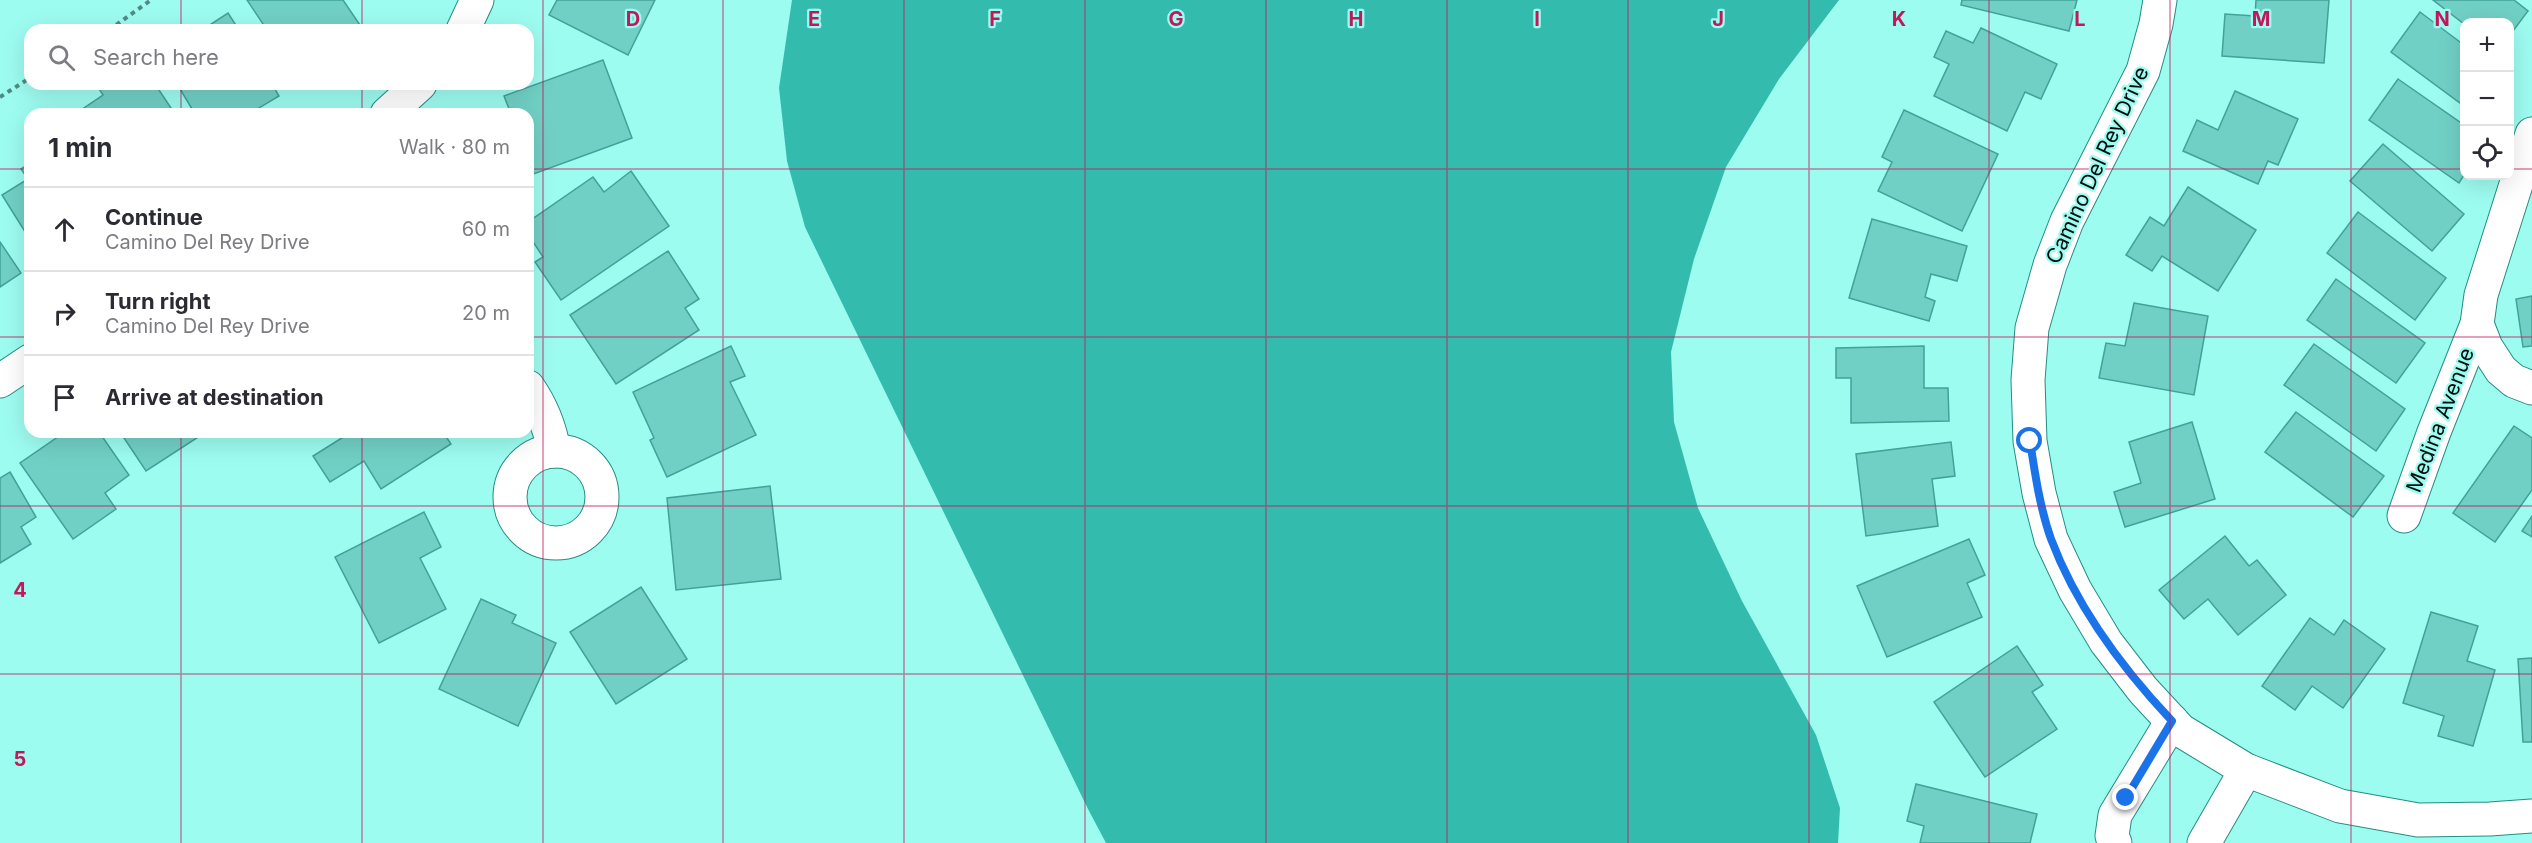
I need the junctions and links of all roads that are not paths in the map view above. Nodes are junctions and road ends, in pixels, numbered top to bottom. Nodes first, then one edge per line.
1 (477, 0) edge
2 (2160, 0) edge
3 (466, 24) edge
4 (413, 90) edge
5 (394, 108) edge
6 (2532, 134) edge
7 (2482, 335) junction
8 (24, 365) edge
9 (0, 381) edge
10 (2532, 388) edge
11 (534, 398) edge
12 (554, 451) dead end
13 (2404, 516) dead end
14 (2172, 721) junction
15 (2246, 770) junction
16 (2532, 816) edge
17 (2115, 843) edge
18 (2204, 843) edge

1 - 3 street
2 - 14 street, Camino Del Rey Drive
4 - 5 street
6 - 7 street, Medina Avenue
7 - 10 street
7 - 13 street, Medina Avenue
8 - 9 street
11 - 12 street
14 - 15 street, Camino Del Rey Drive
14 - 17 street
15 - 16 street, Camino Del Rey Drive
15 - 18 street

